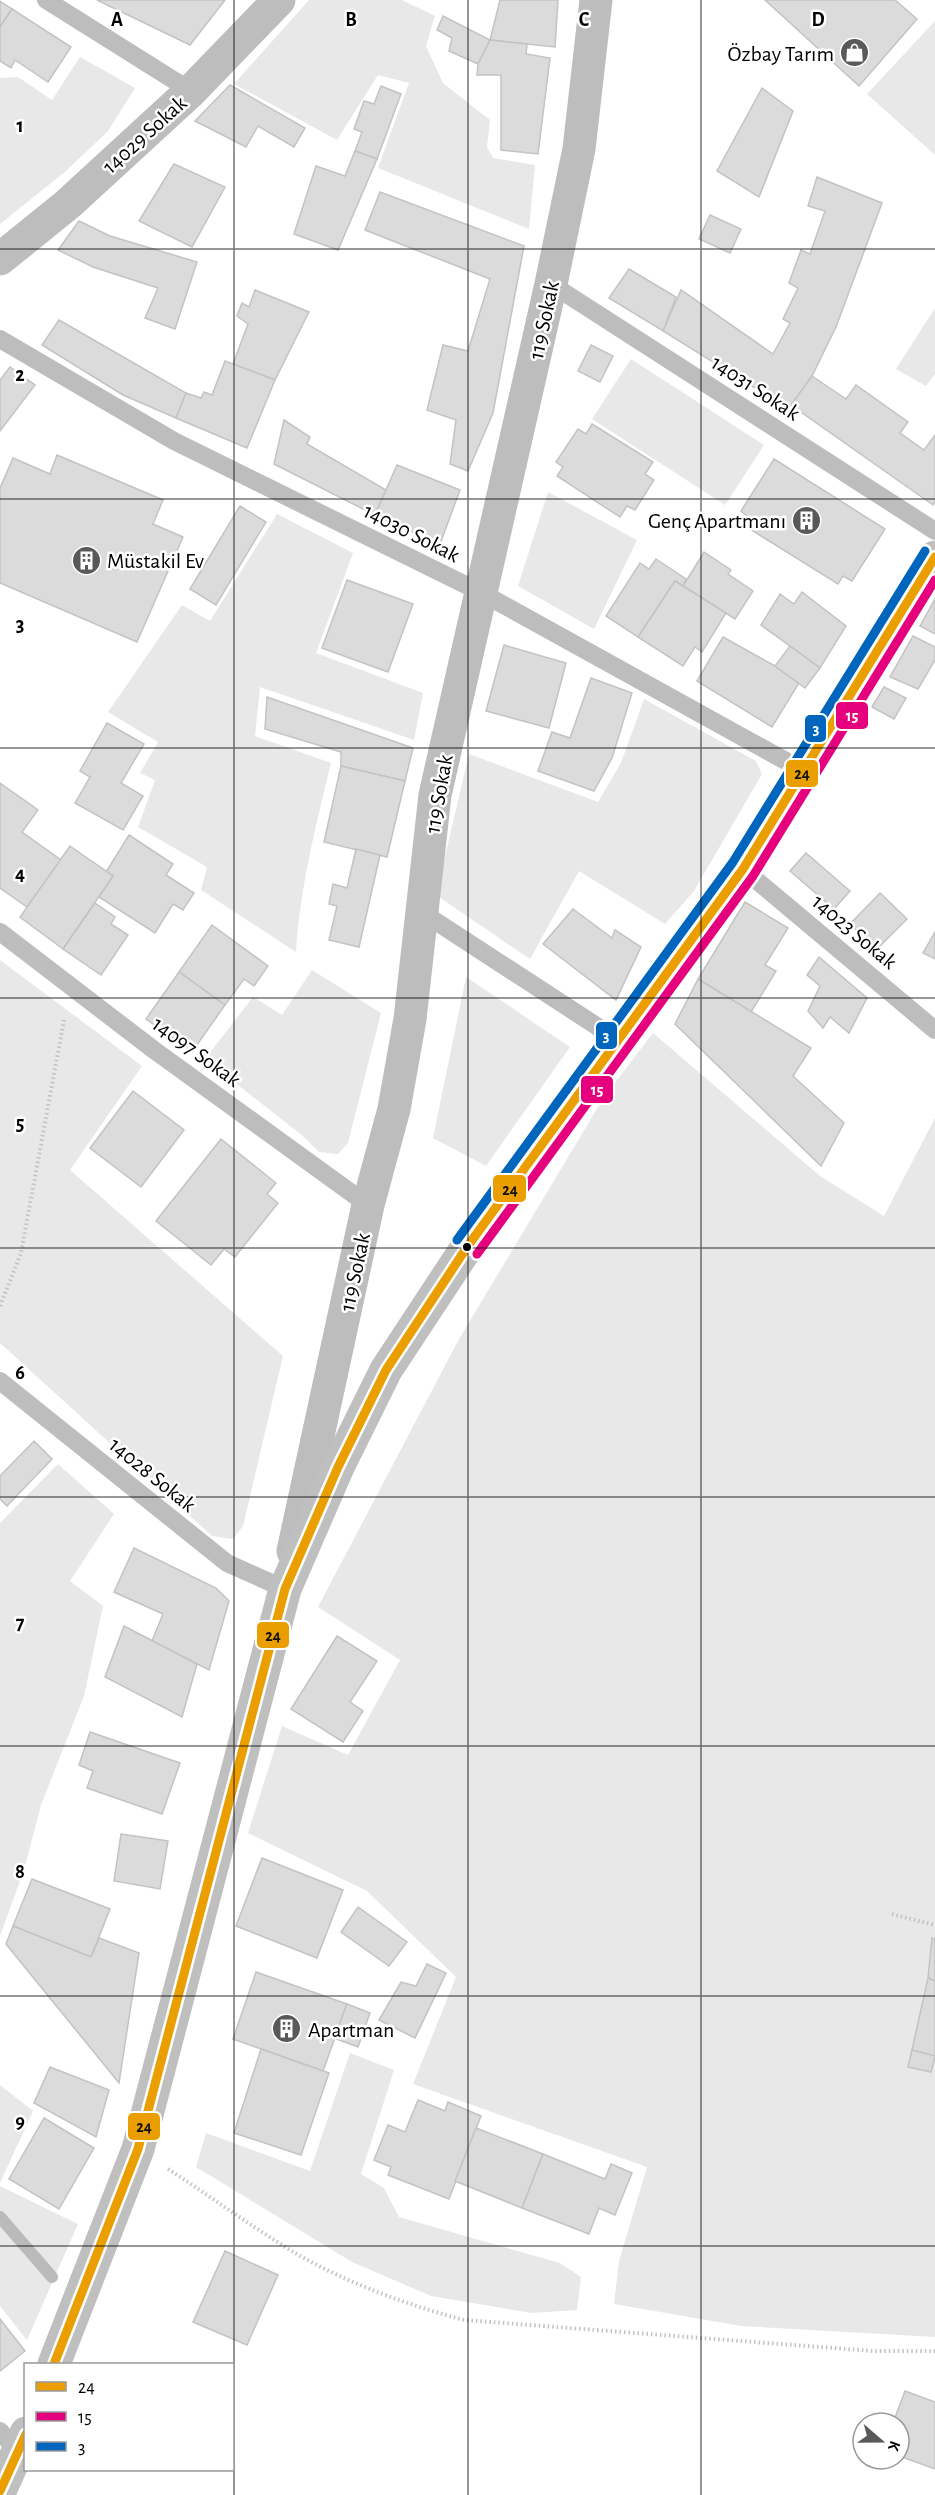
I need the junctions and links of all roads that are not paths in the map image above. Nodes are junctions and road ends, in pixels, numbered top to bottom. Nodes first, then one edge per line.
1 (46, 0) edge
2 (279, 0) edge
3 (596, 0) edge
4 (191, 91) junction
5 (0, 259) edge
6 (551, 284) junction
7 (0, 339) edge
8 (935, 531) edge
9 (935, 557) edge
10 (482, 593) junction
11 (802, 770) junction
12 (743, 868) junction
13 (420, 911) junction
14 (0, 932) edge
15 (935, 1030) edge
16 (618, 1040) junction
17 (368, 1206) junction
18 (0, 1381) edge
19 (285, 1589) junction
20 (54, 2363) edge
21 (14, 2438) edge
22 (0, 2491) edge

1 - 4 lane
2 - 4 street, 14029 Sokak
3 - 6 street, 119 Sokak
4 - 5 street, 14029 Sokak
6 - 8 lane, 14031 Sokak
6 - 10 street, 119 Sokak
7 - 10 lane, 14030 Sokak
9 - 11 street
10 - 11 lane, 14030 Sokak
10 - 13 street, 119 Sokak
11 - 12 street
12 - 15 lane, 14023 Sokak
12 - 16 street
13 - 16 lane
13 - 17 street, 119 Sokak
14 - 17 lane, 14097 Sokak
16 - 19 street
17 - 19 street, 119 Sokak
18 - 19 lane, 14028 Sokak
19 - 20 street
21 - 22 street

